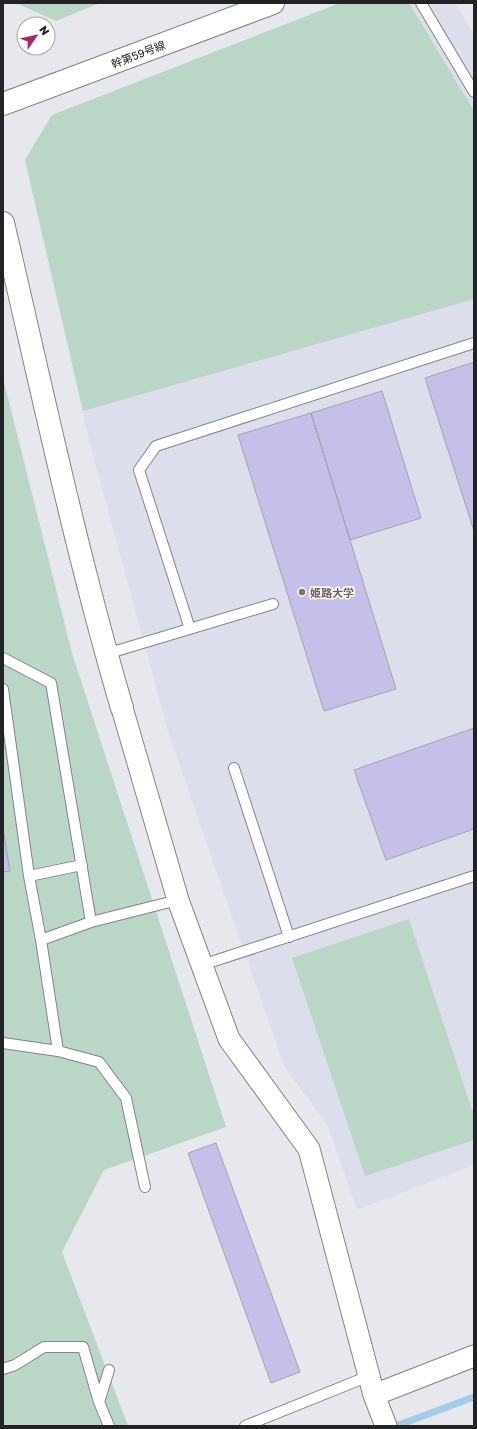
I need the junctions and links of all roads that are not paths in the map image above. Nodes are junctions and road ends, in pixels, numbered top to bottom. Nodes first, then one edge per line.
1 (273, 3) edge
2 (421, 3) edge
3 (474, 92) edge
4 (3, 104) edge
5 (3, 223) edge
6 (474, 343) edge
7 (273, 604) dead end
8 (190, 629) junction
9 (106, 654) junction
10 (3, 658) edge
11 (3, 689) edge
12 (122, 708) joint
13 (234, 768) dead end
14 (82, 865) junction
15 (29, 876) junction
16 (474, 876) edge
17 (178, 900) junction
18 (91, 922) junction
19 (289, 937) junction
20 (41, 940) junction
21 (202, 965) junction
22 (3, 1043) edge
23 (58, 1052) junction
24 (145, 1187) dead end
25 (474, 1356) edge
26 (3, 1369) edge
27 (109, 1370) dead end
28 (371, 1386) junction
29 (99, 1402) junction
30 (109, 1426) edge
31 (245, 1426) edge
32 (386, 1426) edge

1 - 4 street, 幹第59号線
2 - 3 lane
5 - 9 street
6 - 8 lane
7 - 8 lane
8 - 9 lane
9 - 12 street
10 - 14 lane
11 - 15 lane
12 - 17 street
13 - 19 lane
14 - 15 lane
14 - 18 lane
15 - 20 lane
16 - 19 lane
17 - 18 lane
17 - 21 street
18 - 20 lane
19 - 21 lane
20 - 23 lane
21 - 28 street
22 - 23 lane
23 - 24 lane
25 - 28 street
26 - 29 lane
27 - 29 lane
28 - 31 lane
28 - 32 street
29 - 30 lane

